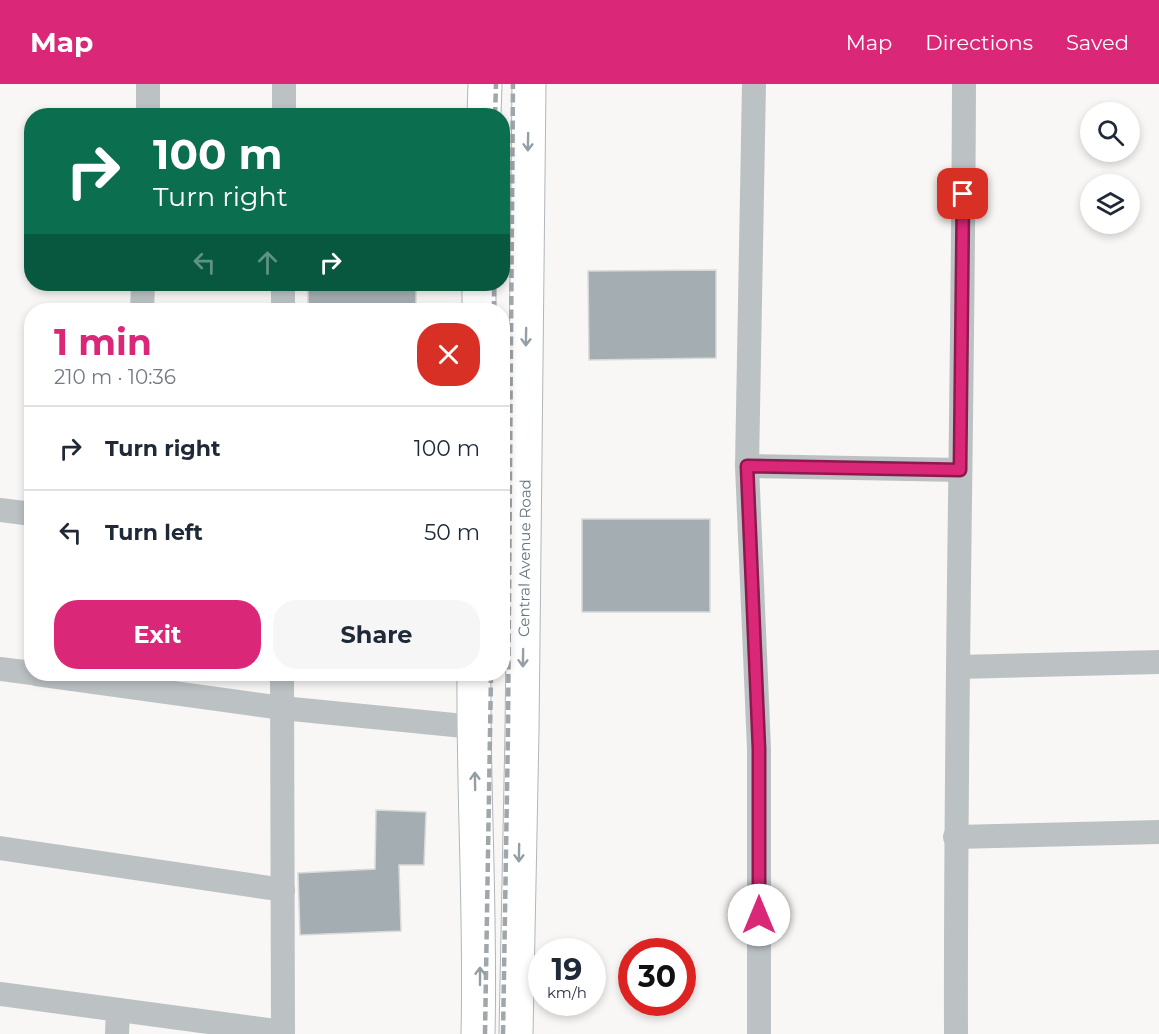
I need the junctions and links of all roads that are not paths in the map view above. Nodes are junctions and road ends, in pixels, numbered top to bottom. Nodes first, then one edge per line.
1 (148, 84) edge
2 (284, 84) edge
3 (485, 84) edge
4 (529, 84) edge
5 (754, 84) edge
6 (964, 84) edge
7 (148, 108) edge
8 (284, 108) edge
9 (484, 108) edge
10 (747, 466) junction
11 (960, 470) junction
12 (0, 510) edge
13 (24, 513) edge
14 (1159, 662) edge
15 (958, 667) junction
16 (0, 669) edge
17 (24, 672) edge
18 (91, 681) edge
19 (282, 681) edge
20 (474, 681) edge
21 (282, 708) junction
22 (474, 727) junction
23 (1159, 832) edge
24 (956, 837) junction
25 (0, 848) edge
26 (282, 890) junction
27 (0, 994) edge
28 (118, 1010) junction
29 (283, 1033) edge
30 (117, 1034) edge
31 (478, 1034) edge
32 (516, 1034) edge
33 (759, 1034) edge
34 (956, 1034) edge

1 - 7 street
2 - 8 street
3 - 9 main road
4 -> 32 main road, Central Avenue Road
5 - 10 street
6 - 11 street
10 - 11 street
10 - 33 street
11 - 15 street
12 - 13 street
14 - 15 street
15 - 24 street
16 - 17 street
18 - 21 street
19 - 21 street
20 - 22 main road
21 - 22 street
21 - 26 street
31 -> 22 main road
23 - 24 street
24 - 34 street
25 - 26 street
26 - 29 street
27 - 28 street
28 - 29 street
28 - 30 street

